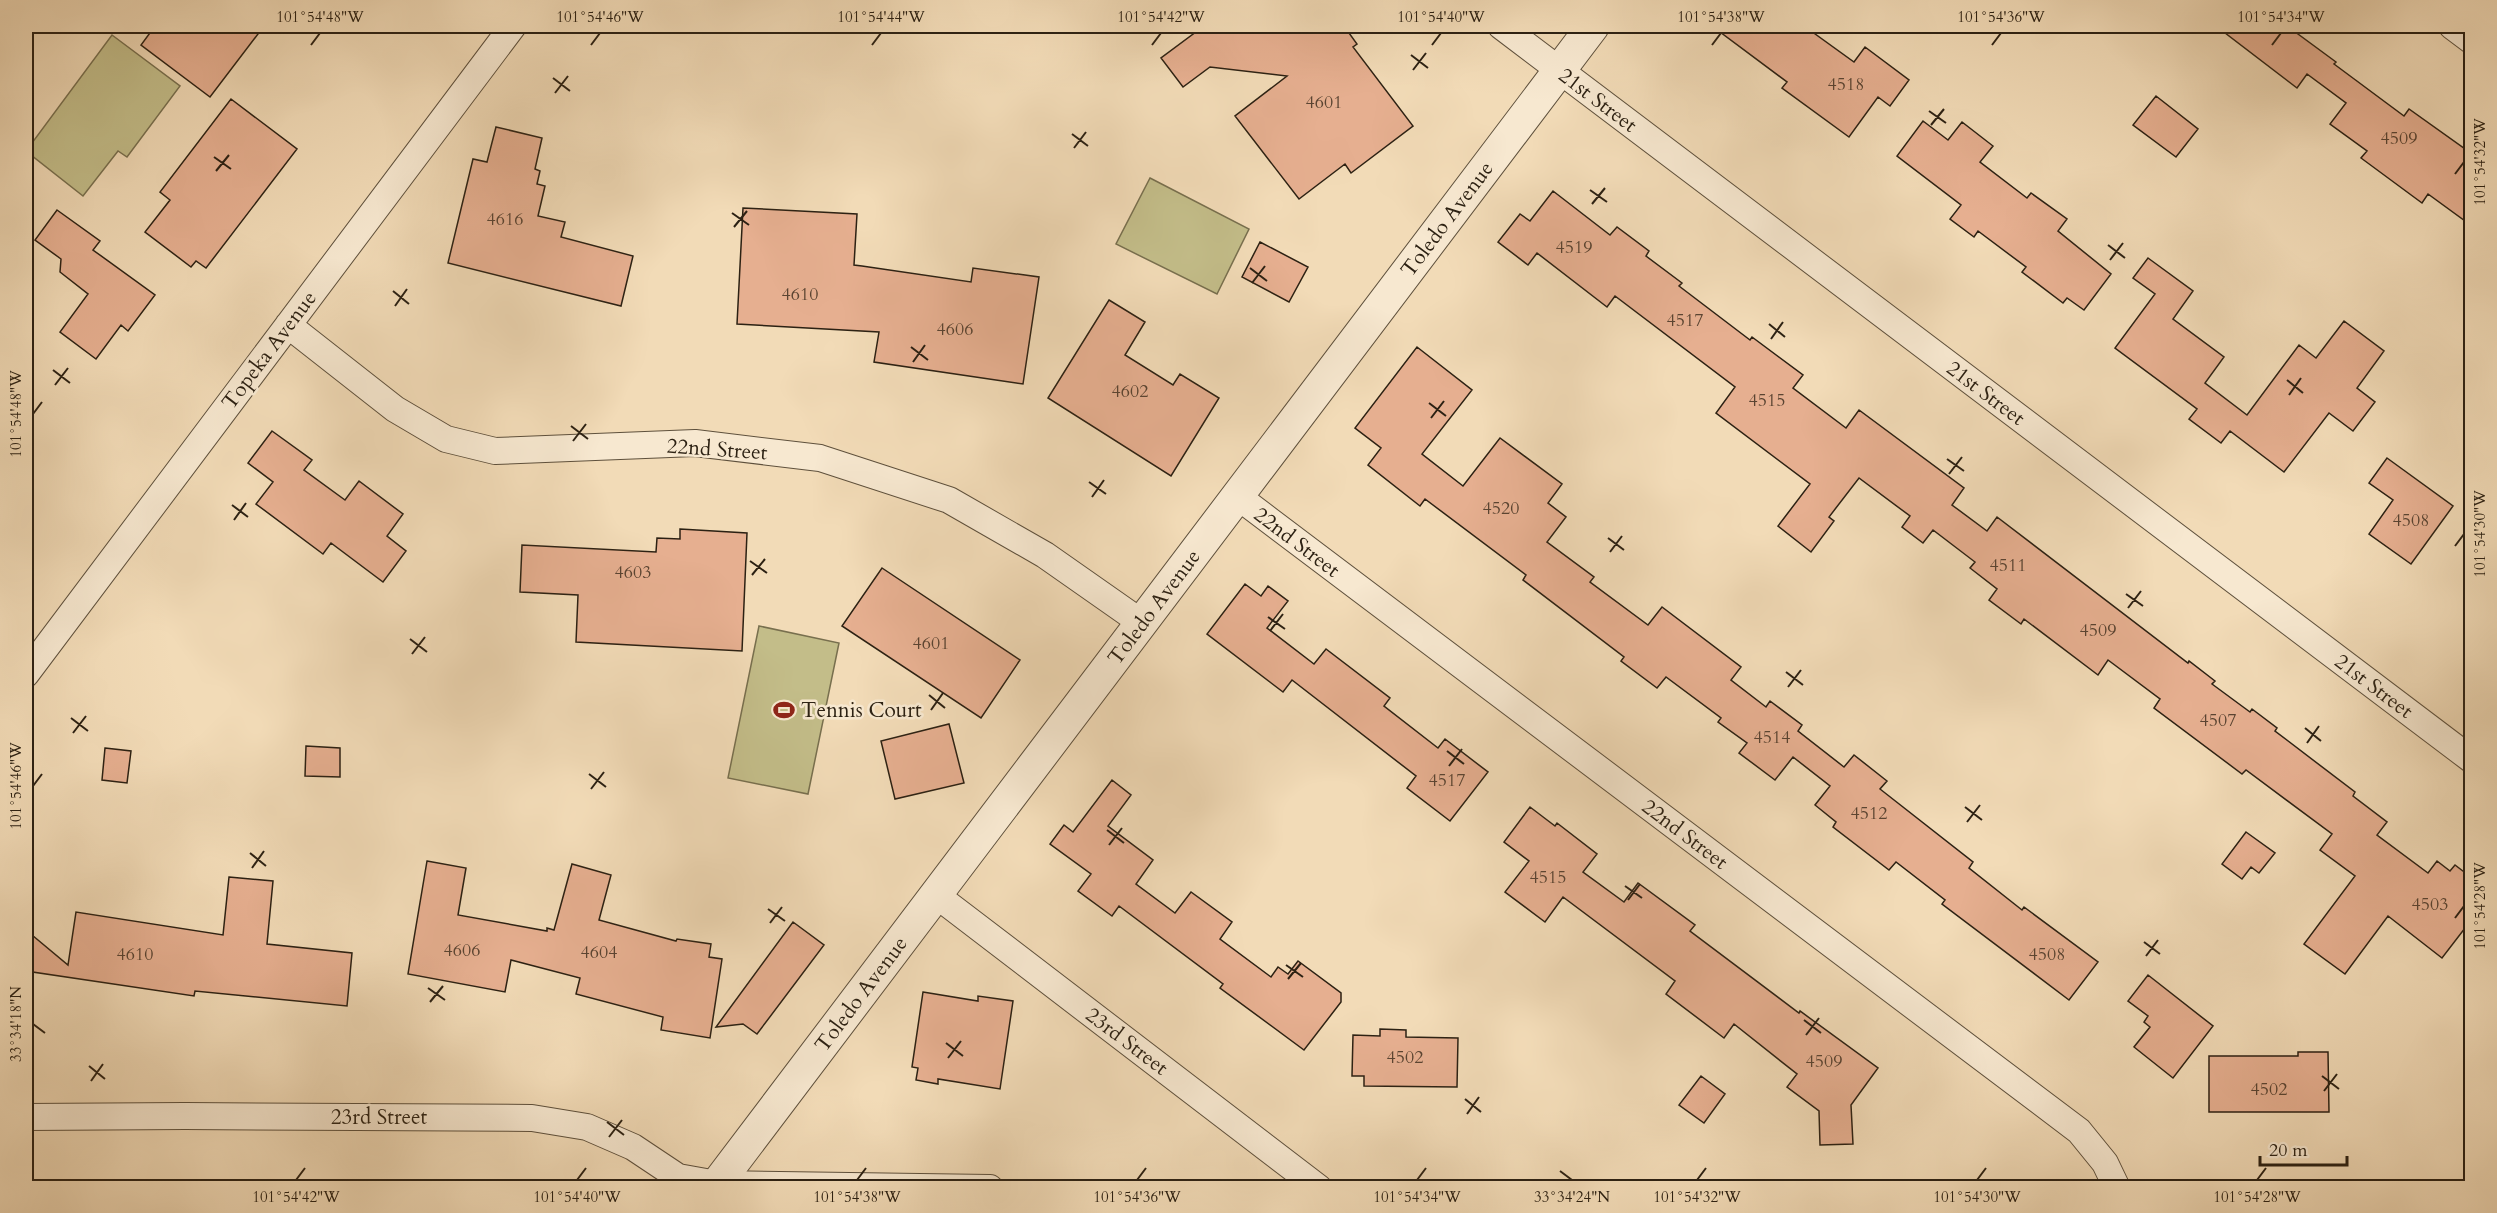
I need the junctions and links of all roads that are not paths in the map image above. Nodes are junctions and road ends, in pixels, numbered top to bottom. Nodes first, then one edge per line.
1 (513, 26) edge
2 (1501, 26) edge
3 (1593, 26) edge
4 (2452, 26) edge
5 (2472, 41) edge
6 (1560, 70) junction
7 (288, 325) junction
8 (1238, 496) junction
9 (1142, 623) junction
10 (26, 674) edge
11 (2472, 760) edge
12 (936, 895) junction
13 (26, 1117) edge
14 (716, 1186) edge
15 (990, 1188) edge
16 (1318, 1188) edge
17 (2117, 1188) edge

1 - 7 street, Topeka Avenue
2 - 6 street, 21st Street
3 - 6 street, Toledo Avenue
4 - 5 street
6 - 8 street, Toledo Avenue
6 - 11 street, 21st Street
7 - 9 street, 22nd Street
7 - 10 street, Topeka Avenue
8 - 9 street, Toledo Avenue
8 - 17 street, 22nd Street
9 - 12 street, Toledo Avenue
12 - 14 street, Toledo Avenue
12 - 16 street, 23rd Street
13 - 14 street, 23rd Street
14 - 15 street, 23rd Street

